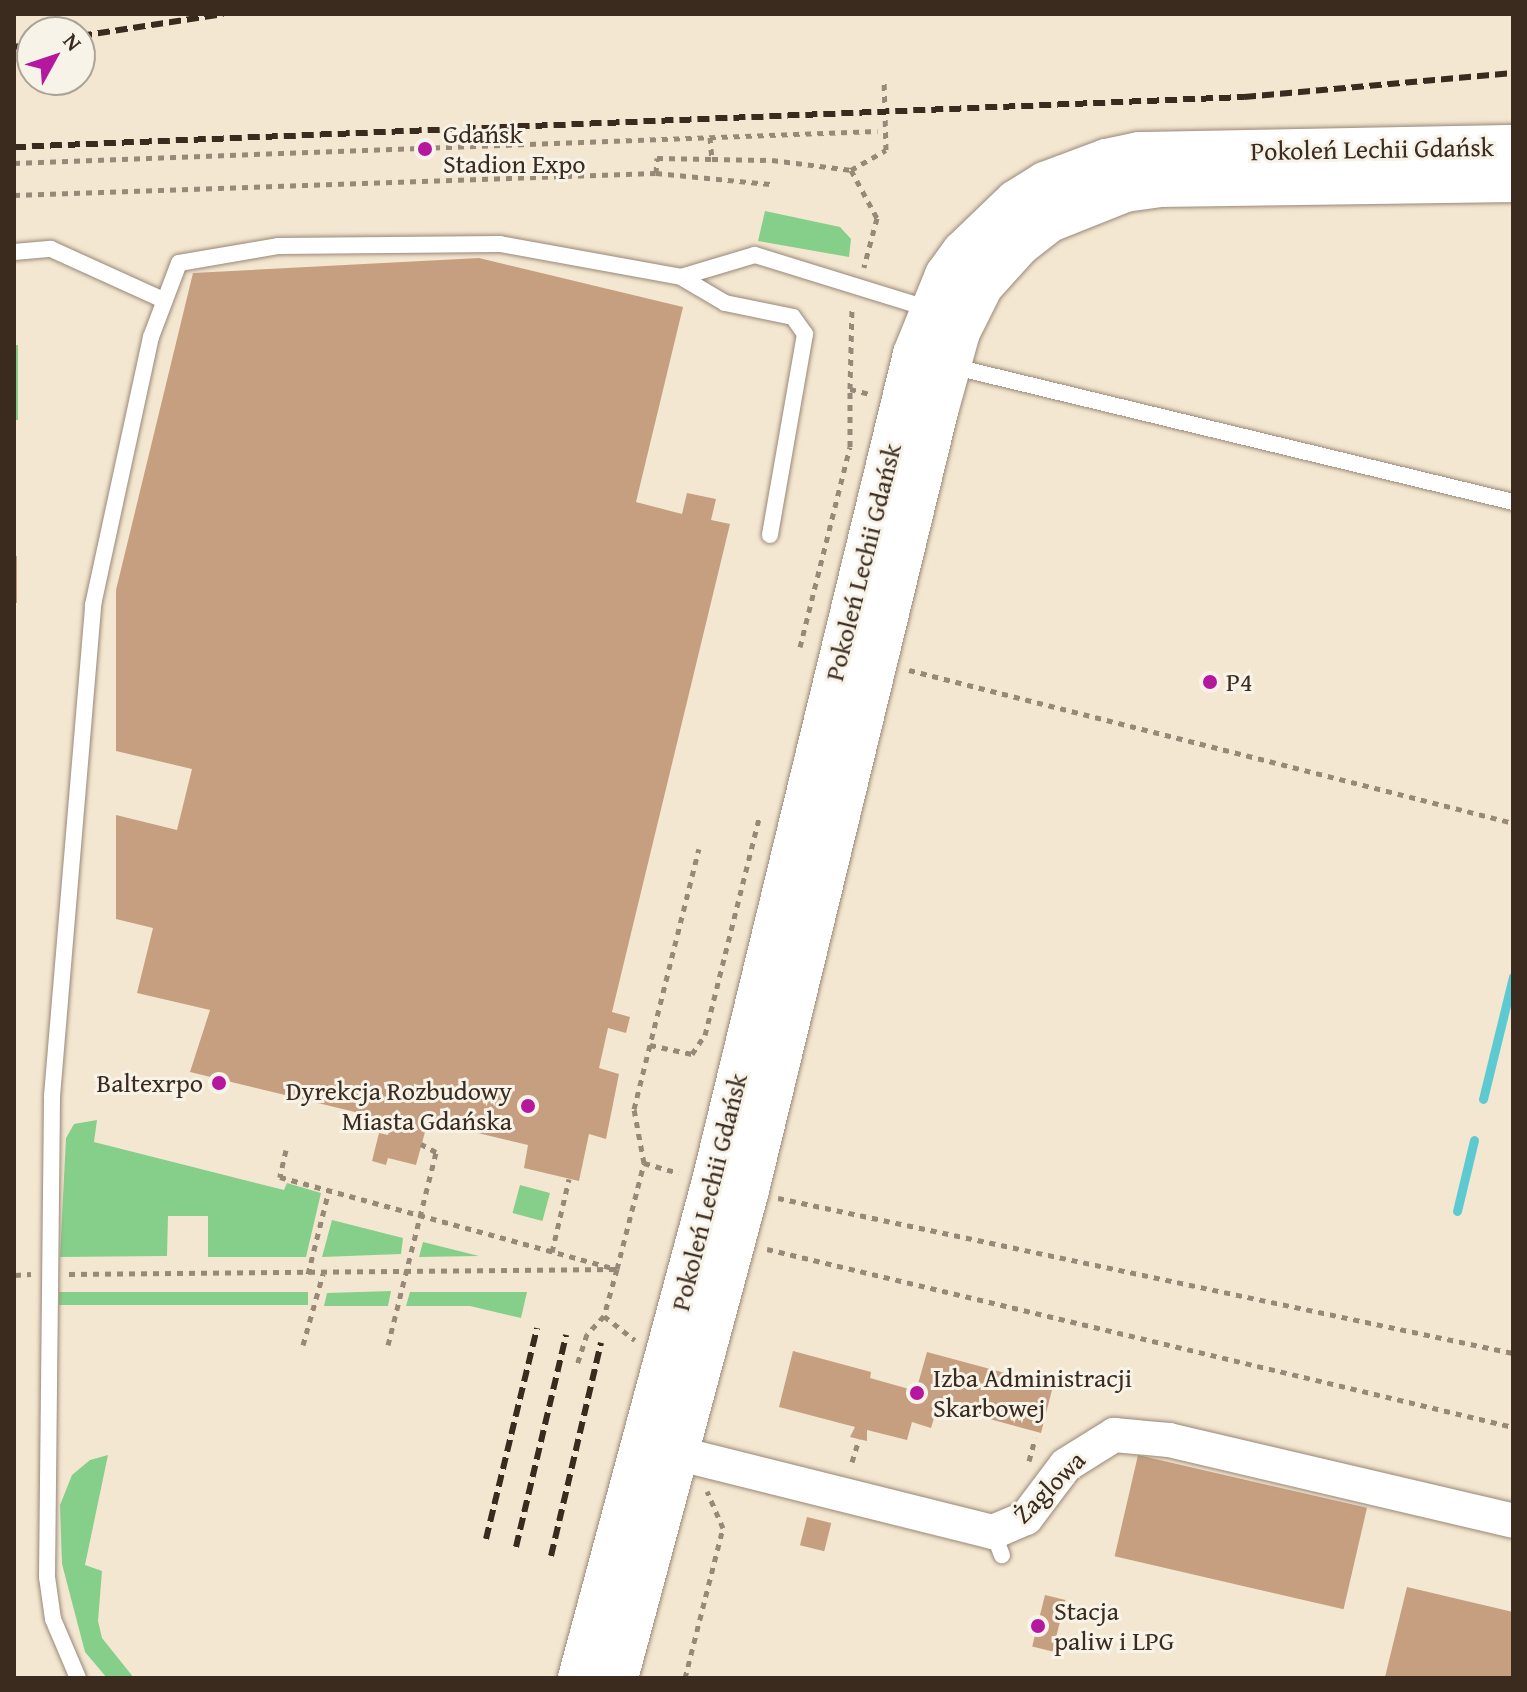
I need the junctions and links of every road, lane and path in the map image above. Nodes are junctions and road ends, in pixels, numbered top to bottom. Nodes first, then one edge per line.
1 (884, 79) dead end
2 (877, 131) dead end
3 (710, 137) junction
4 (1513, 146) edge
5 (712, 159) junction
6 (14, 163) edge
7 (851, 170) junction
8 (656, 173) junction
9 (1513, 181) edge
10 (770, 184) dead end
11 (14, 195) edge
12 (14, 252) edge
13 (681, 277) junction
14 (858, 285) junction
15 (161, 299) junction
16 (929, 309) junction
17 (932, 360) junction
18 (850, 389) junction
19 (878, 395) dead end
20 (1513, 502) edge
21 (770, 535) dead end
22 (800, 647) dead end
23 (899, 667) dead end
24 (759, 818) dead end
25 (1513, 823) edge
26 (699, 849) dead end
27 (650, 1045) junction
28 (421, 1144) dead end
29 (286, 1150) dead end
30 (644, 1163) junction
31 (692, 1176) dead end
32 (569, 1179) dead end
33 (329, 1190) junction
34 (775, 1197) dead end
35 (419, 1215) junction
36 (762, 1248) dead end
37 (552, 1252) junction
38 (617, 1269) junction
39 (308, 1274) junction
40 (323, 1274) junction
41 (405, 1274) junction
42 (49, 1275) junction
43 (604, 1316) junction
44 (303, 1345) dead end
45 (388, 1345) dead end
46 (645, 1349) dead end
47 (1513, 1353) edge
48 (577, 1365) dead end
49 (1513, 1427) edge
50 (1035, 1438) dead end
51 (859, 1439) dead end
52 (675, 1459) junction
53 (852, 1462) dead end
54 (1026, 1474) dead end
55 (1513, 1521) edge
56 (78, 1678) edge
57 (579, 1678) edge
58 (617, 1678) edge
59 (685, 1678) edge

1 - 7 path
2 - 3 path
3 - 5 path
3 - 6 path
4 - 16 street, Pokoleń Lechii Gdańsk
5 - 7 path
5 - 8 path
7 - 14 path
8 - 10 path
8 - 11 path
9 - 17 street, Pokoleń Lechii Gdańsk
12 - 15 lane
13 - 14 lane
13 - 15 lane
13 - 21 lane
14 - 16 lane
14 - 18 path
15 - 42 lane
16 - 17 street, Pokoleń Lechii Gdańsk
17 - 20 lane
17 - 52 street, Pokoleń Lechii Gdańsk
18 - 19 path
18 - 22 path
23 - 25 path
24 - 27 path
26 - 27 path
27 - 30 path
28 - 35 path
29 - 33 path
30 - 31 path
30 - 38 path
32 - 37 path
33 - 35 path
33 - 39 path
34 - 47 path
35 - 37 path
35 - 41 path
36 - 49 path
37 - 38 path
38 - 41 path
38 - 43 path
39 - 40 path
39 - 42 path
40 - 41 path
40 - 44 path
41 - 45 path
42 - 56 lane
43 - 46 path
43 - 48 path
50 - 54 path
51 - 53 path
52 - 55 street, Żaglowa
52 - 57 street
52 - 58 street
52 - 59 path

